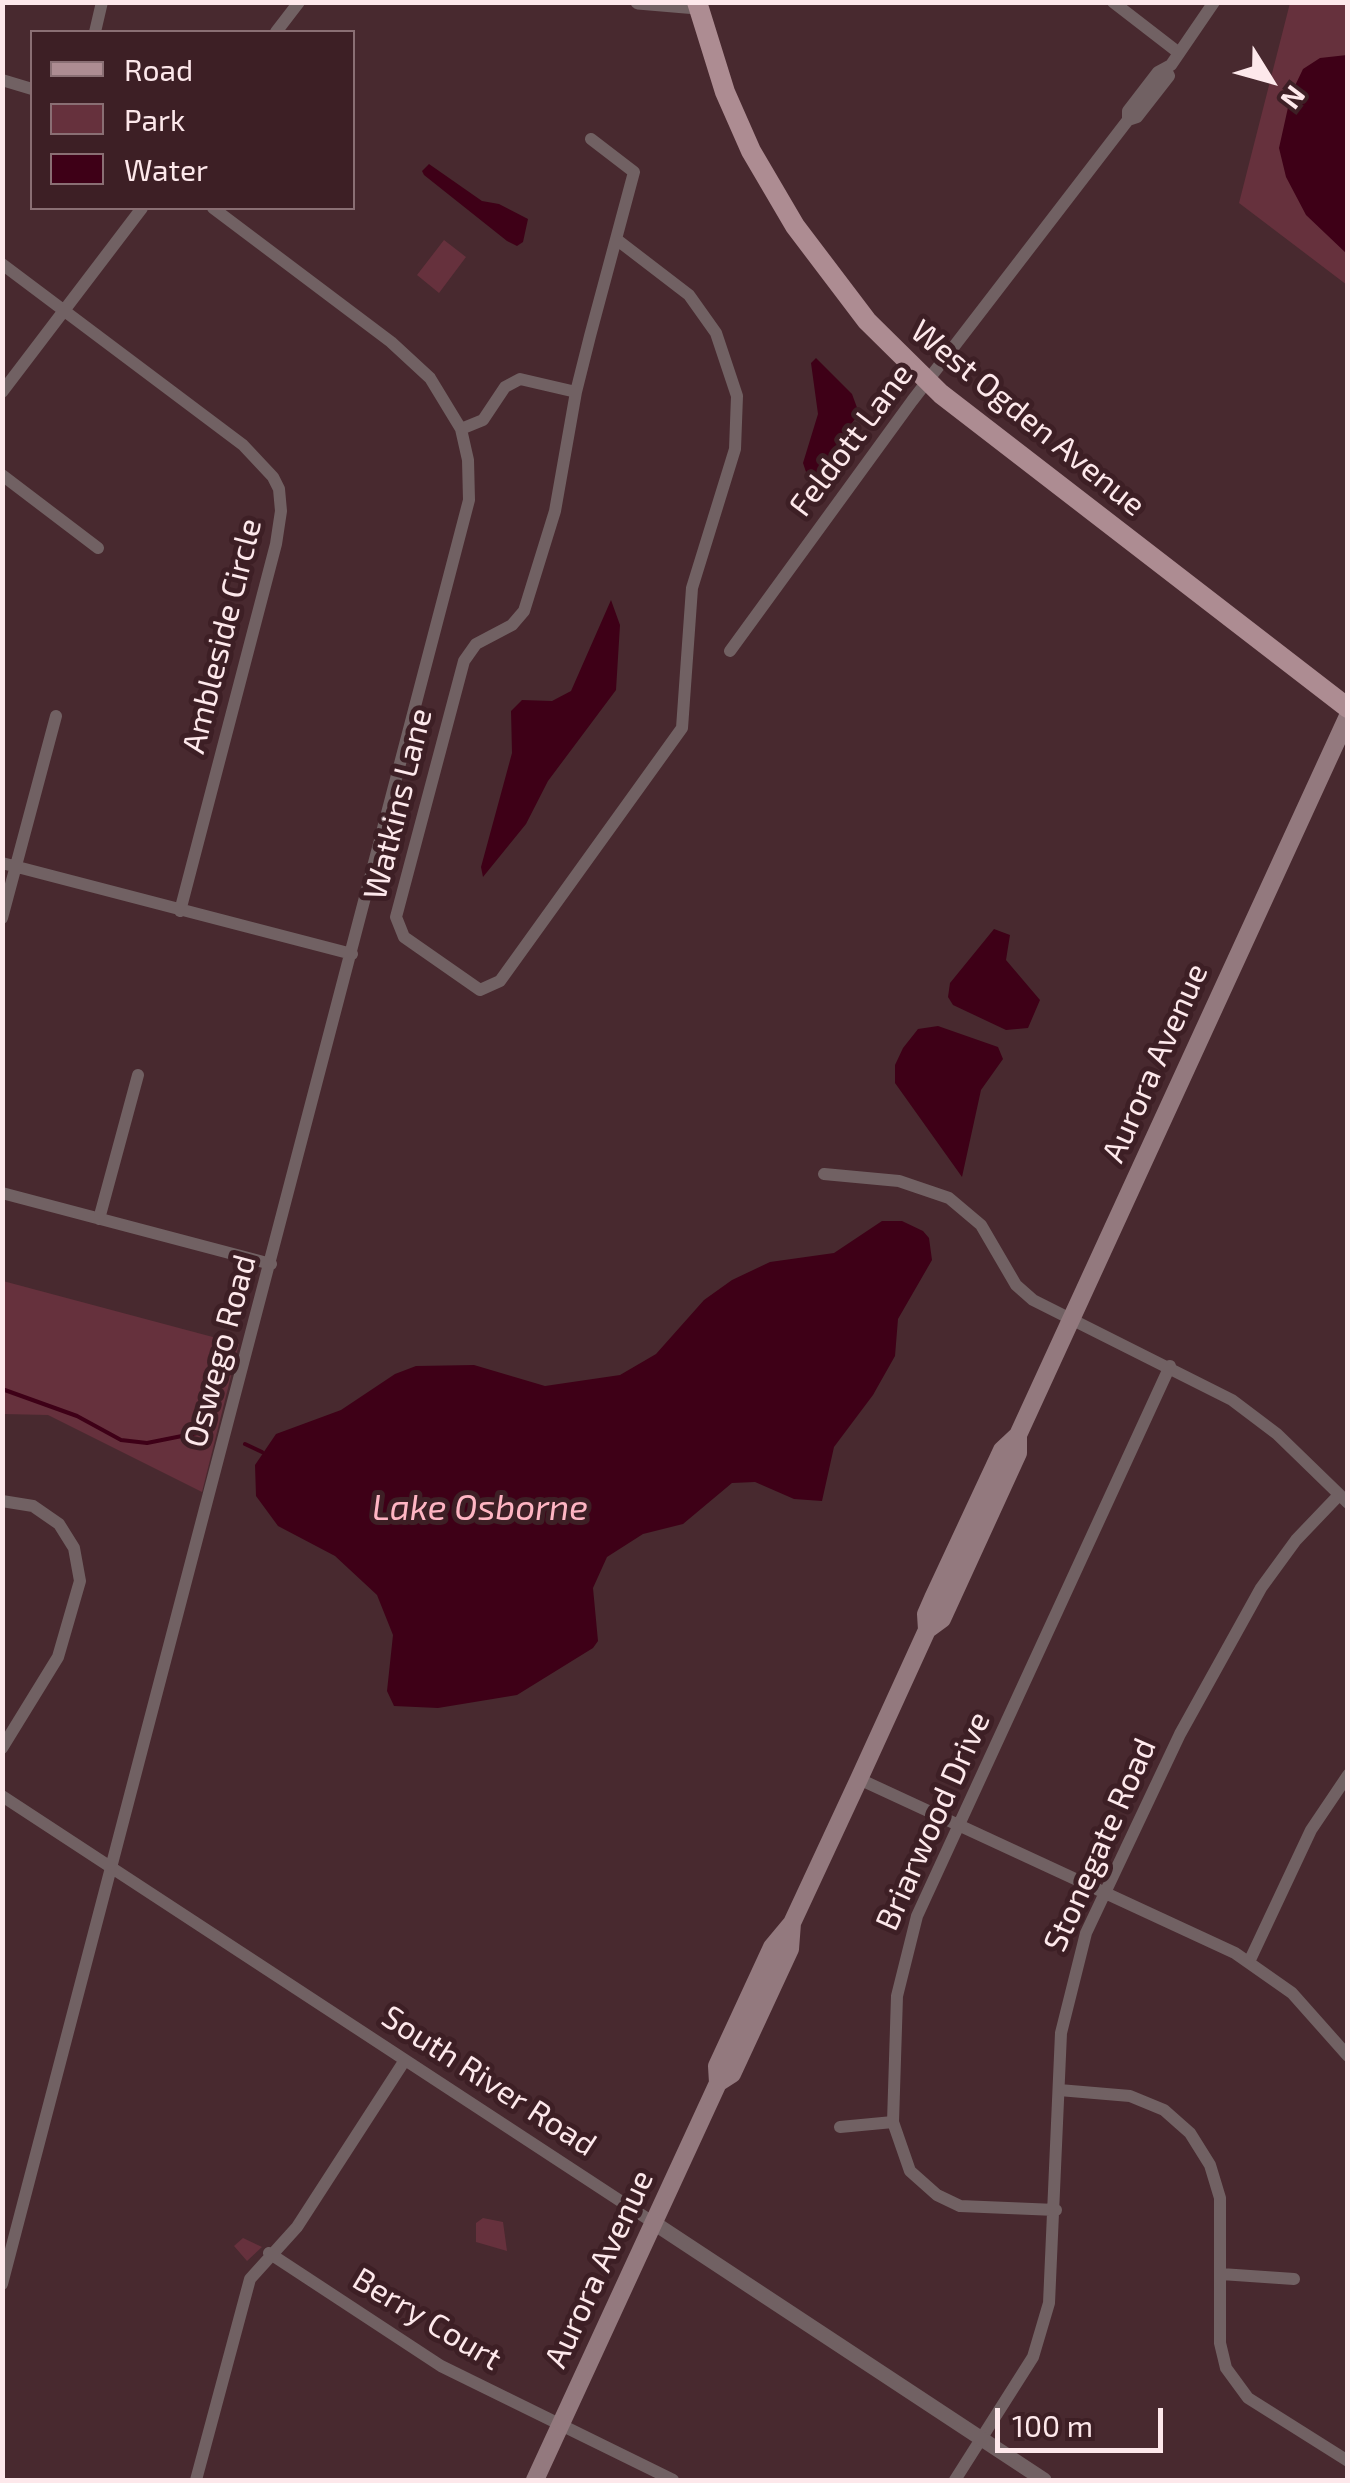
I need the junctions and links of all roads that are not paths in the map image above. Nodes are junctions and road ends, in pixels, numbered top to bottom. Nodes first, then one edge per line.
1 (102, 2) edge
2 (299, 2) edge
3 (638, 2) edge
4 (1114, 2) edge
5 (1214, 2) edge
6 (697, 4) edge
7 (95, 30) edge
8 (278, 30) edge
9 (1179, 54) junction
10 (2, 80) edge
11 (30, 88) edge
12 (591, 139) dead end
13 (140, 210) edge
14 (215, 210) edge
15 (616, 239) junction
16 (2, 264) edge
17 (66, 309) junction
18 (928, 382) junction
19 (2, 392) edge
20 (576, 392) junction
21 (460, 429) junction
22 (2, 476) edge
23 (98, 548) dead end
24 (730, 651) dead end
25 (1348, 708) edge
26 (56, 716) dead end
27 (1348, 716) edge
28 (9, 865) edge
29 (180, 911) junction
30 (2, 918) edge
31 (352, 954) junction
32 (138, 1075) dead end
33 (824, 1174) dead end
34 (2, 1193) edge
35 (99, 1219) junction
36 (271, 1264) junction
37 (1071, 1320) junction
38 (1170, 1366) junction
39 (1343, 1499) edge
40 (2, 1501) edge
41 (2, 1748) edge
42 (860, 1779) junction
43 (1346, 1780) edge
44 (2, 1796) edge
45 (959, 1825) junction
46 (114, 1867) junction
47 (1105, 1893) junction
48 (1249, 1962) junction
49 (1348, 2056) edge
50 (405, 2060) junction
51 (1059, 2090) junction
52 (894, 2122) junction
53 (840, 2127) dead end
54 (1056, 2210) junction
55 (654, 2223) junction
56 (269, 2253) junction
57 (1221, 2274) junction
58 (1294, 2279) dead end
59 (2, 2284) edge
60 (561, 2424) junction
61 (981, 2440) junction
62 (1348, 2461) edge
63 (657, 2477) edge
64 (196, 2480) edge
65 (535, 2480) edge
66 (673, 2480) edge
67 (954, 2480) edge
68 (1044, 2480) edge

1 - 7 street
2 - 8 street
3 - 6 street
4 - 9 street
5 - 9 street, Feldott Lane
6 - 18 main road, West Ogden Avenue
9 - 18 street, Feldott Lane
10 - 11 street
12 - 15 street, Watkins Lane
13 - 17 street
14 - 21 street, Oswego Road
15 - 20 street, Watkins Lane
15 - 20 street, Watkins Lane
16 - 17 street, Ambleside Circle
17 - 19 street
17 - 29 street, Ambleside Circle
18 - 24 street, Feldott Lane
18 - 25 main road, West Ogden Avenue
20 - 21 street
21 - 31 street, Oswego Road
22 - 23 street
26 - 28 street
27 - 37 main road, Aurora Avenue
28 - 29 street
28 - 30 street
29 - 31 street
31 - 36 street, Oswego Road
32 - 35 street
33 - 37 street
34 - 35 street
35 - 36 street
36 - 46 street, Oswego Road
37 - 38 street
37 - 42 main road, Aurora Avenue
38 - 39 street
38 - 45 street, Briarwood Drive
39 - 47 street, Stonegate Road
40 - 41 street
42 - 45 street
42 - 55 main road, Aurora Avenue
43 - 48 street
44 - 46 street, South River Road
45 - 47 street
45 - 52 street, Briarwood Drive
46 - 50 street, South River Road
46 - 59 street, Oswego Road
47 - 48 street
47 - 51 street, Stonegate Road
48 - 49 street
50 - 55 street, South River Road
50 - 56 street
51 - 54 street, Stonegate Road
51 - 57 street
52 - 53 street
52 - 54 street, Briarwood Drive
54 - 61 street, Stonegate Road
55 - 60 main road, Aurora Avenue
55 - 61 street, South River Road
56 - 60 street, Berry Court
56 - 64 street
57 - 58 street
57 - 62 street
60 - 63 street, Berry Court
60 - 65 main road, Aurora Avenue
61 - 67 street, Stonegate Road
61 - 68 street, South River Road
63 - 66 street, Berry Court

